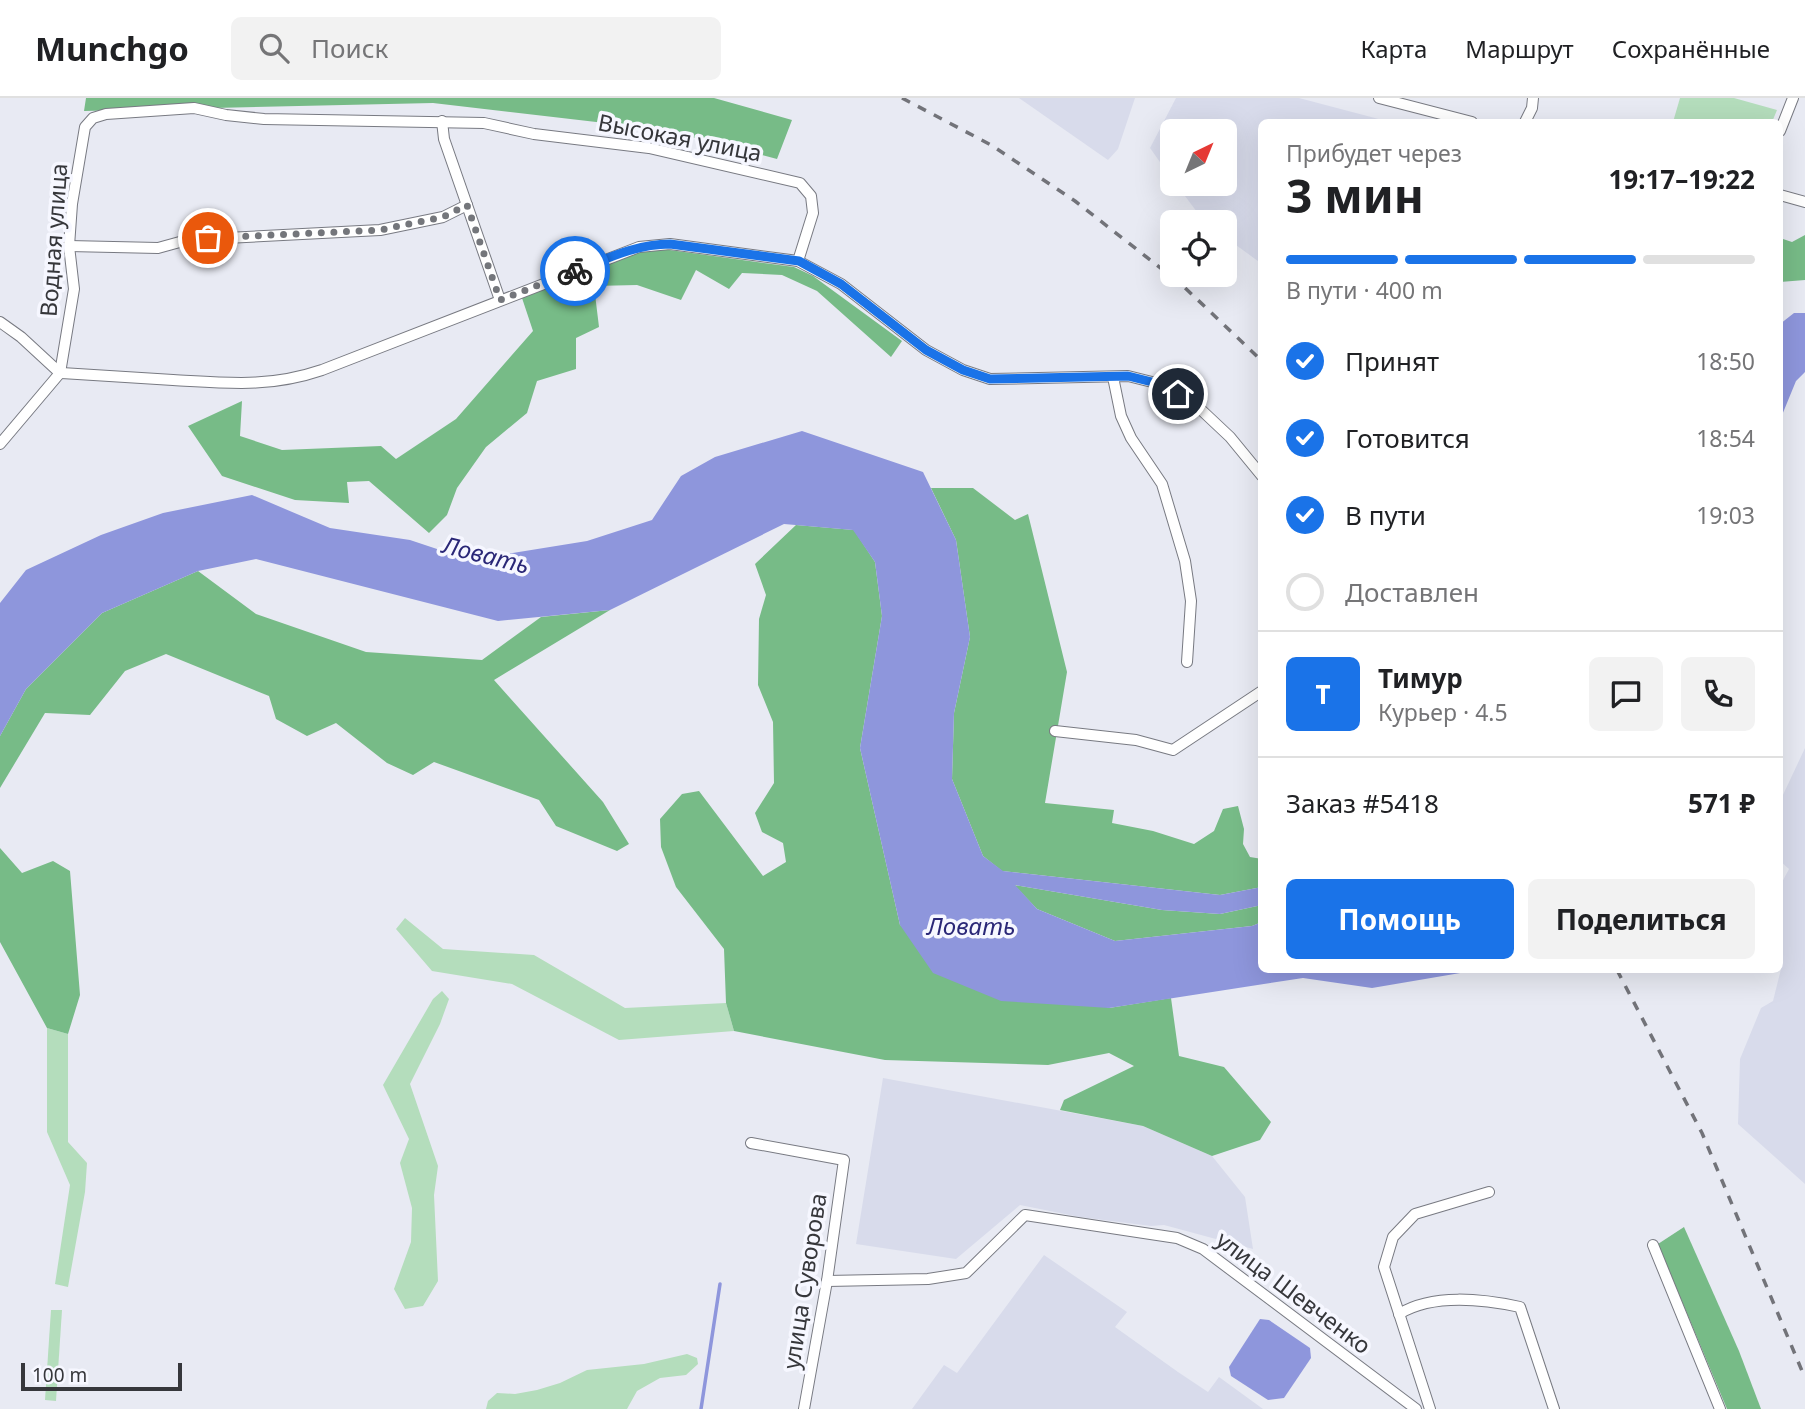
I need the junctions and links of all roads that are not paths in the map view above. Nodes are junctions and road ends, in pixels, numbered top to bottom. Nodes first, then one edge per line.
1 (1380, 98) edge
2 (1533, 98) edge
3 (1793, 98) edge
4 (93, 118) joint
5 (1460, 119) edge
6 (1526, 119) edge
7 (442, 121) junction
8 (1783, 123) edge
9 (1783, 196) edge
10 (1805, 202) edge
11 (467, 205) junction
12 (69, 246) junction
13 (799, 261) junction
14 (500, 300) junction
15 (0, 321) edge
16 (60, 373) junction
17 (1113, 377) junction
18 (0, 444) edge
19 (1258, 471) edge
20 (1186, 662) dead end
21 (1258, 694) edge
22 (1055, 731) dead end
23 (751, 1143) dead end
24 (1489, 1192) dead end
25 (1653, 1245) dead end
26 (827, 1281) junction
27 (1399, 1314) junction
28 (804, 1409) edge
29 (1416, 1409) edge
30 (1430, 1409) edge
31 (1554, 1409) edge
32 (1720, 1409) edge

1 - 5 street
2 - 6 street
3 - 8 street
4 - 7 street, Высокая улица
4 - 12 street, Водная улица
7 - 11 street
7 - 13 street, Высокая улица
9 - 10 street
11 - 12 street
11 - 14 street
12 - 16 street, Водная улица
13 - 14 street
13 - 17 street
14 - 16 street
15 - 16 street, Водная улица
16 - 18 street
17 - 19 street
17 - 20 street
21 - 22 street
23 - 26 street, улица Суворова
24 - 27 street, улица Шевченко
25 - 32 street
26 - 28 street, улица Суворова
26 - 29 street, улица Шевченко
27 - 30 street, улица Шевченко
27 - 31 street

